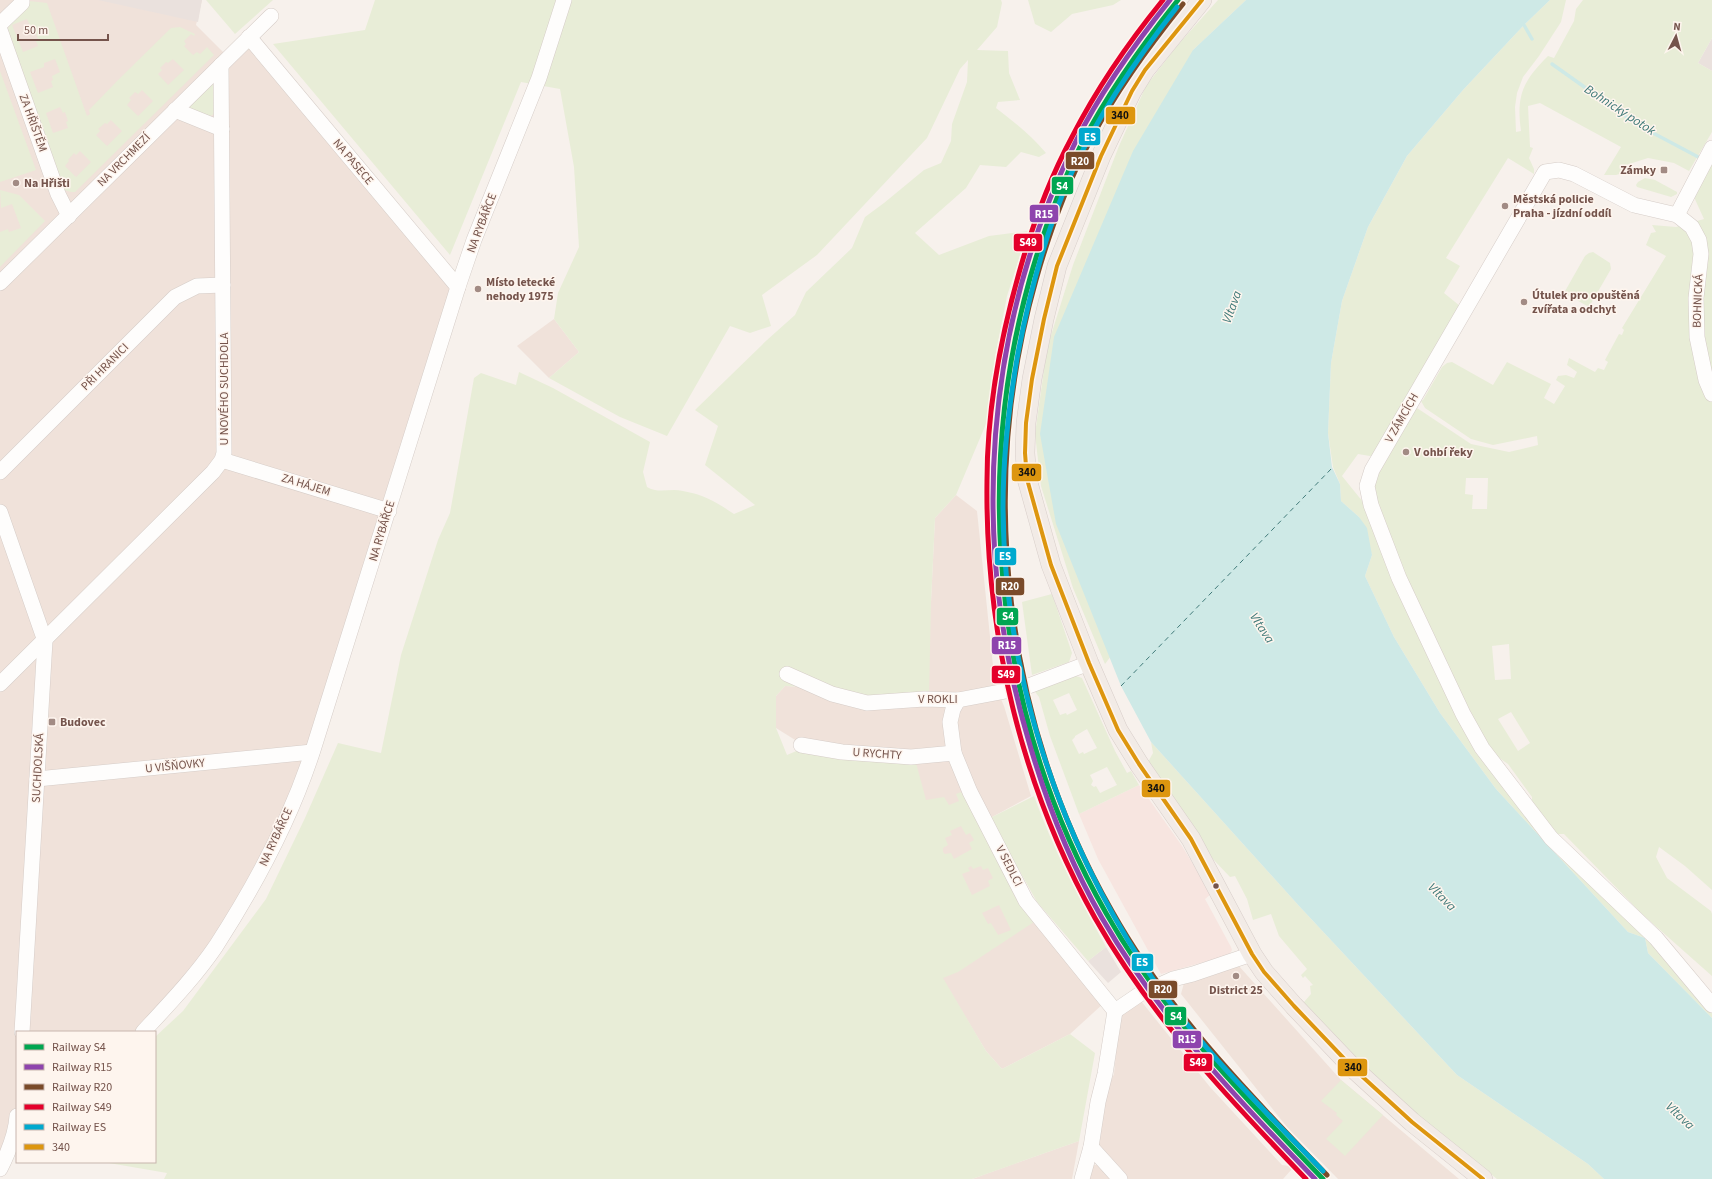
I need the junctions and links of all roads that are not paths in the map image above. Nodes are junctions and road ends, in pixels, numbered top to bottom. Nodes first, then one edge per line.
1 (22, 0) edge
2 (564, 0) edge
3 (1202, 0) edge
4 (271, 16) dead end
5 (0, 24) edge
6 (0, 30) edge
7 (249, 37) junction
8 (221, 65) junction
9 (174, 110) junction
10 (222, 128) junction
11 (1707, 156) edge
12 (1677, 215) junction
13 (69, 216) junction
14 (0, 283) edge
15 (223, 285) junction
16 (458, 287) junction
17 (1712, 394) edge
18 (222, 460) junction
19 (0, 472) edge
20 (389, 511) junction
21 (0, 512) edge
22 (45, 641) junction
23 (1089, 663) junction
24 (787, 674) dead end
25 (0, 684) edge
26 (958, 700) junction
27 (801, 745) dead end
28 (312, 752) junction
29 (954, 753) junction
30 (38, 779) junction
31 (1252, 954) junction
32 (1712, 1005) edge
33 (1115, 1011) junction
34 (22, 1031) edge
35 (144, 1031) edge
36 (16, 1127) edge
37 (1091, 1147) junction
38 (4, 1148) edge
39 (0, 1170) edge
40 (1082, 1179) edge
41 (1120, 1179) edge
42 (1483, 1179) edge

1 - 5 street
2 - 16 street, NA RYBÁŘCE
3 - 23 main road
4 - 7 street, NA VRCHMEZÍ
6 - 13 street, ZA HŘIŠTĚM
7 - 8 street, NA VRCHMEZÍ
7 - 16 street, NA PASECE
8 - 9 street, NA VRCHMEZÍ
8 - 10 street, U NOVÉHO SUCHDOLA
9 - 10 street
9 - 13 street, NA VRCHMEZÍ
10 - 15 street, U NOVÉHO SUCHDOLA
11 - 12 street
12 - 17 street, BOHNICKÁ
12 - 32 street, V ZÁMCÍCH
13 - 14 street, NA VRCHMEZÍ
15 - 18 street, U NOVÉHO SUCHDOLA
15 - 19 street, PŘI HRANICI
16 - 20 street, NA RYBÁŘCE
18 - 20 street, ZA HÁJEM
18 - 22 street, U NOVÉHO SUCHDOLA
20 - 28 street, NA RYBÁŘCE
21 - 22 street, SUCHDOLSKÁ
22 - 25 street, U NOVÉHO SUCHDOLA
22 - 30 street, SUCHDOLSKÁ
23 - 26 street, V ROKLI
23 - 31 main road
24 - 26 street, V ROKLI
26 - 29 street, V SEDLCI
27 - 29 street, U RYCHTY
28 - 30 street, U VIŠŇOVKY
28 - 35 street, NA RYBÁŘCE
29 - 33 street, V SEDLCI
30 - 34 street, SUCHDOLSKÁ
31 - 33 street
31 - 42 main road
33 - 37 street
36 - 38 street
37 - 40 street
37 - 41 street
38 - 39 street

